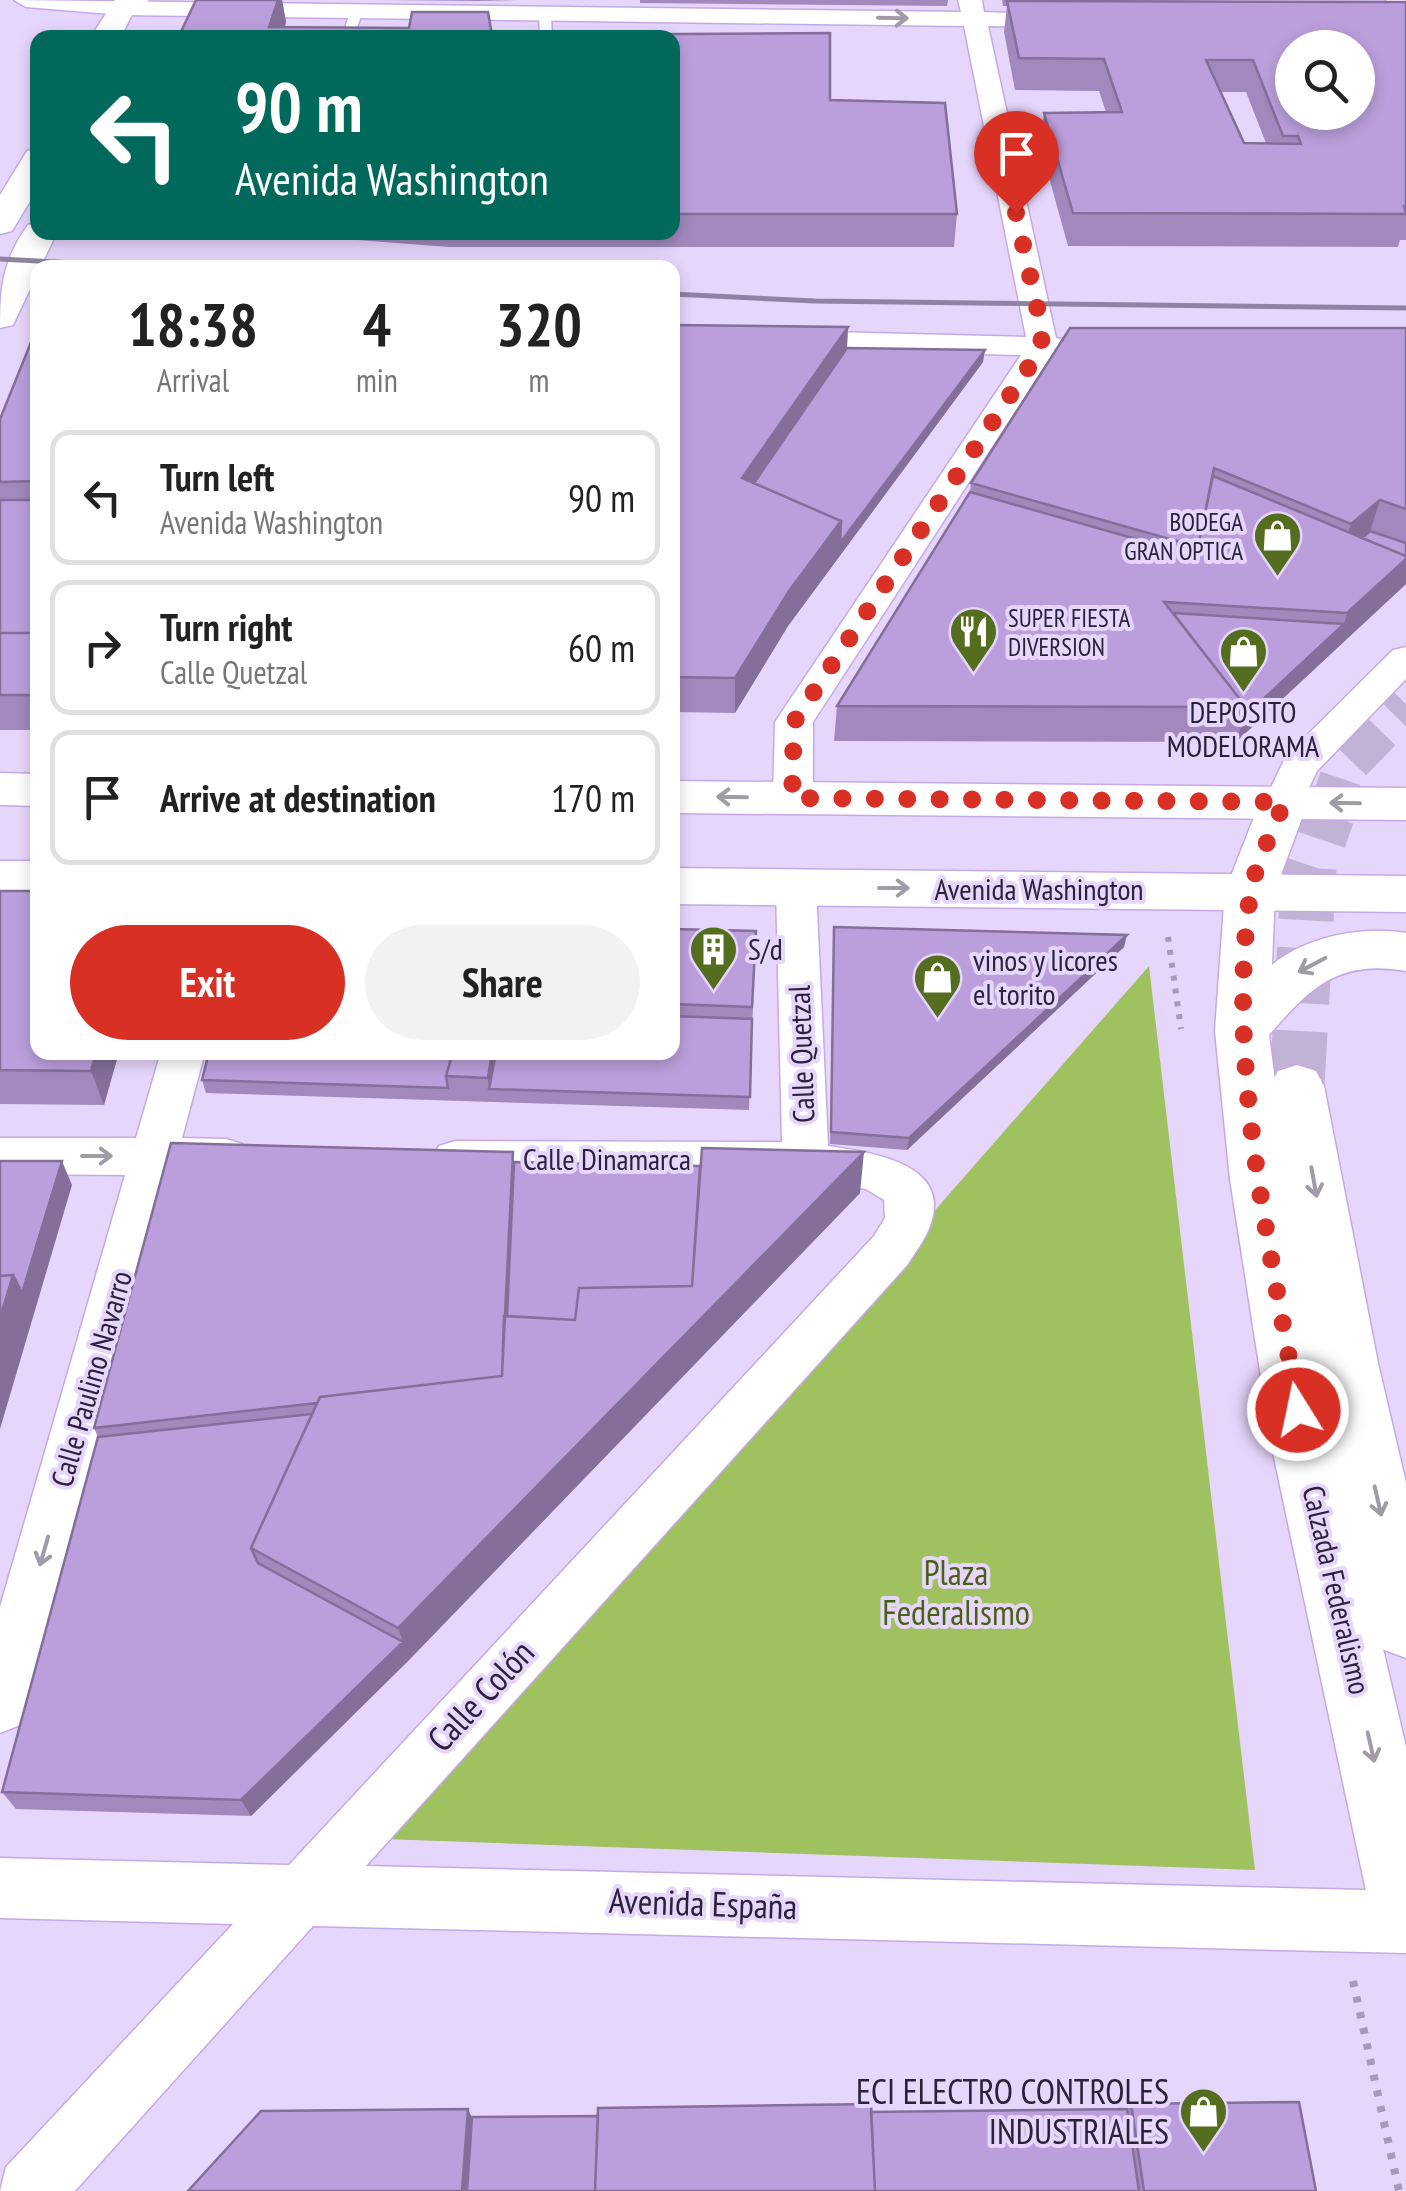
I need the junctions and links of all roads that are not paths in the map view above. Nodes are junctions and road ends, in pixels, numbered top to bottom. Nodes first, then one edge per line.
1 (26, 0) edge
2 (1398, 0) edge
3 (140, 4) edge
4 (322, 6) edge
5 (972, 9) edge
6 (356, 12) junction
7 (546, 17) edge
8 (1091, 20) edge
9 (1399, 21) edge
10 (113, 30) edge
11 (140, 30) edge
12 (350, 30) edge
13 (30, 172) edge
14 (0, 224) edge
15 (36, 240) edge
16 (0, 318) edge
17 (680, 337) edge
18 (1042, 347) junction
19 (1100, 348) edge
20 (1406, 658) edge
21 (0, 789) edge
22 (30, 790) edge
23 (680, 797) edge
24 (792, 798) junction
25 (1284, 802) junction
26 (1406, 804) edge
27 (0, 879) edge
28 (30, 879) edge
29 (680, 886) edge
30 (796, 888) junction
31 (1250, 892) junction
32 (1406, 894) edge
33 (1406, 952) edge
34 (1242, 1031) junction
35 (181, 1060) edge
36 (1297, 1086) tunnel mouth
37 (0, 1156) edge
38 (156, 1157) junction
39 (274, 1158) edge
40 (412, 1158) edge
41 (806, 1161) junction
42 (907, 1191) joint
43 (1406, 1626) edge
44 (0, 1706) edge
45 (0, 1888) edge
46 (300, 1893) junction
47 (1406, 1905) edge
48 (1406, 1922) edge
49 (30, 2191) edge

1 - 3 street
2 - 9 street
3 - 4 street
3 - 10 main road
3 - 11 main road
4 - 6 street
7 -> 5 street
5 - 8 street
5 - 18 street
6 - 7 street
6 - 12 lane
13 - 14 main road
15 - 16 main road
17 - 18 street
18 - 19 street
18 - 24 street
20 - 25 street
21 - 22 main road
24 -> 23 main road
24 - 25 main road
26 -> 25 main road
25 - 31 main road, Calzada Federalismo
27 - 28 main road
29 - 30 main road, Avenida Washington
30 -> 31 main road, Avenida Washington
30 - 41 street, Calle Quetzal
31 - 32 main road, Avenida Washington
31 - 34 main road, Calzada Federalismo
33 -> 34 main road
34 -> 47 main road, Calzada Federalismo
35 - 38 street, Calle Paulino Navarro
36 -> 43 main road, Calzada Federalismo
37 -> 38 street
38 - 39 street
38 -> 44 street, Calle Paulino Navarro
40 - 41 street, Calle Dinamarca
41 - 42 street, Calle Dinamarca
42 - 46 street, Calle Colón
45 - 46 street, Avenida España
46 - 48 street, Avenida España
46 - 49 street, Calle Colón

